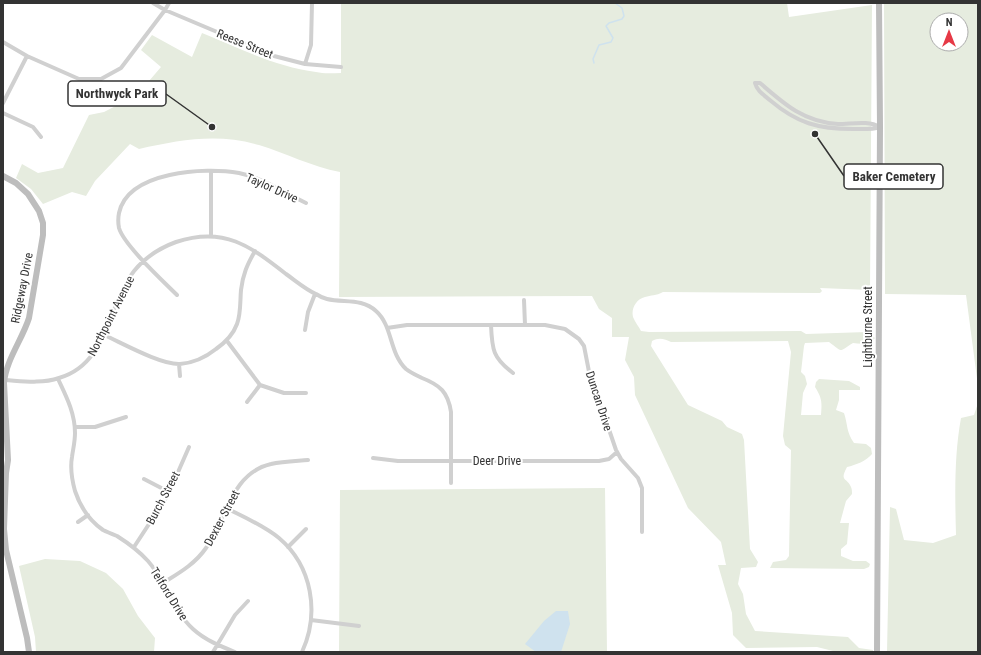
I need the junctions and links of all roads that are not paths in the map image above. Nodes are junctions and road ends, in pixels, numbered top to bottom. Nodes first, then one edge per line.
1 (153, 3) edge
2 (169, 3) edge
3 (312, 3) edge
4 (879, 3) edge
5 (165, 10) junction
6 (3, 42) edge
7 (27, 56) junction
8 (305, 64) junction
9 (341, 67) dead end
10 (3, 103) edge
11 (3, 113) edge
12 (815, 120) junction
13 (813, 126) junction
14 (880, 127) junction
15 (42, 136) dead end
16 (211, 171) junction
17 (3, 176) edge
18 (306, 203) dead end
19 (211, 236) junction
20 (255, 251) junction
21 (144, 260) junction
22 (314, 294) junction
23 (177, 295) dead end
24 (524, 300) dead end
25 (491, 325) junction
26 (525, 325) junction
27 (387, 328) junction
28 (305, 330) dead end
29 (104, 335) junction
30 (227, 341) junction
31 (179, 364) junction
32 (514, 373) dead end
33 (180, 376) dead end
34 (58, 379) junction
35 (5, 380) junction
36 (260, 385) junction
37 (306, 393) dead end
38 (247, 402) dead end
39 (126, 417) dead end
40 (4, 424) edge
41 (75, 427) junction
42 (189, 447) dead end
43 (618, 452) junction
44 (373, 458) dead end
45 (308, 460) dead end
46 (451, 461) junction
47 (144, 479) dead end
48 (451, 483) dead end
49 (169, 492) junction
50 (226, 508) junction
51 (88, 515) junction
52 (78, 522) dead end
53 (306, 529) dead end
54 (642, 532) dead end
55 (134, 547) junction
56 (288, 547) junction
57 (164, 583) junction
58 (248, 601) dead end
59 (311, 620) junction
60 (359, 626) dead end
61 (217, 644) junction
62 (29, 652) edge
63 (213, 652) edge
64 (235, 652) edge
65 (302, 652) edge
66 (878, 652) edge

1 - 5 street, Reese Street
2 - 5 street
3 - 8 street
4 - 14 main road, Lightburne Street
5 - 7 street
5 - 8 street, Reese Street
6 - 7 street
7 - 10 street
8 - 9 street, Reese Street
11 - 15 street
12 - 13 street
12 - 13 street
12 - 14 street
13 - 14 street
14 - 66 main road, Lightburne Street
16 - 18 street, Taylor Drive
16 - 19 street
16 - 21 street, Taylor Drive
17 - 35 main road, Ridgeway Drive
19 - 20 street, Northpoint Avenue
19 - 21 street, Northpoint Avenue
20 - 22 street, Northpoint Avenue
20 - 30 street
21 - 23 street, Taylor Drive
21 - 29 street, Northpoint Avenue
22 - 27 street, Northpoint Avenue
22 - 28 street
24 - 26 street
25 - 26 street, Duncan Drive
25 - 27 street, Duncan Drive
25 - 32 street
26 - 43 street, Duncan Drive
27 - 46 street, Northpoint Avenue
29 - 31 street
29 - 34 street, Northpoint Avenue
30 - 31 street
30 - 36 street
31 - 33 street
34 - 35 street, Northpoint Avenue
34 - 41 street, Telford Drive
35 - 40 main road, Ridgeway Drive
36 - 37 street
36 - 38 street
39 - 41 street
40 - 62 main road, Ridgeway Drive
41 - 51 street, Telford Drive
42 - 49 street, Burch Street
43 - 46 street, Deer Drive
43 - 54 street, Duncan Drive
44 - 46 street, Deer Drive
45 - 50 street, Dexter Street
46 - 48 street, Northpoint Avenue
47 - 49 street
49 - 55 street, Burch Street
50 - 56 street
50 - 57 street, Dexter Street
51 - 52 street
51 - 55 street, Telford Drive
53 - 56 street
55 - 57 street, Telford Drive
56 - 59 street
57 - 61 street, Telford Drive
58 - 61 street
59 - 60 street
59 - 65 street
61 - 63 street
61 - 64 street, Telford Drive

